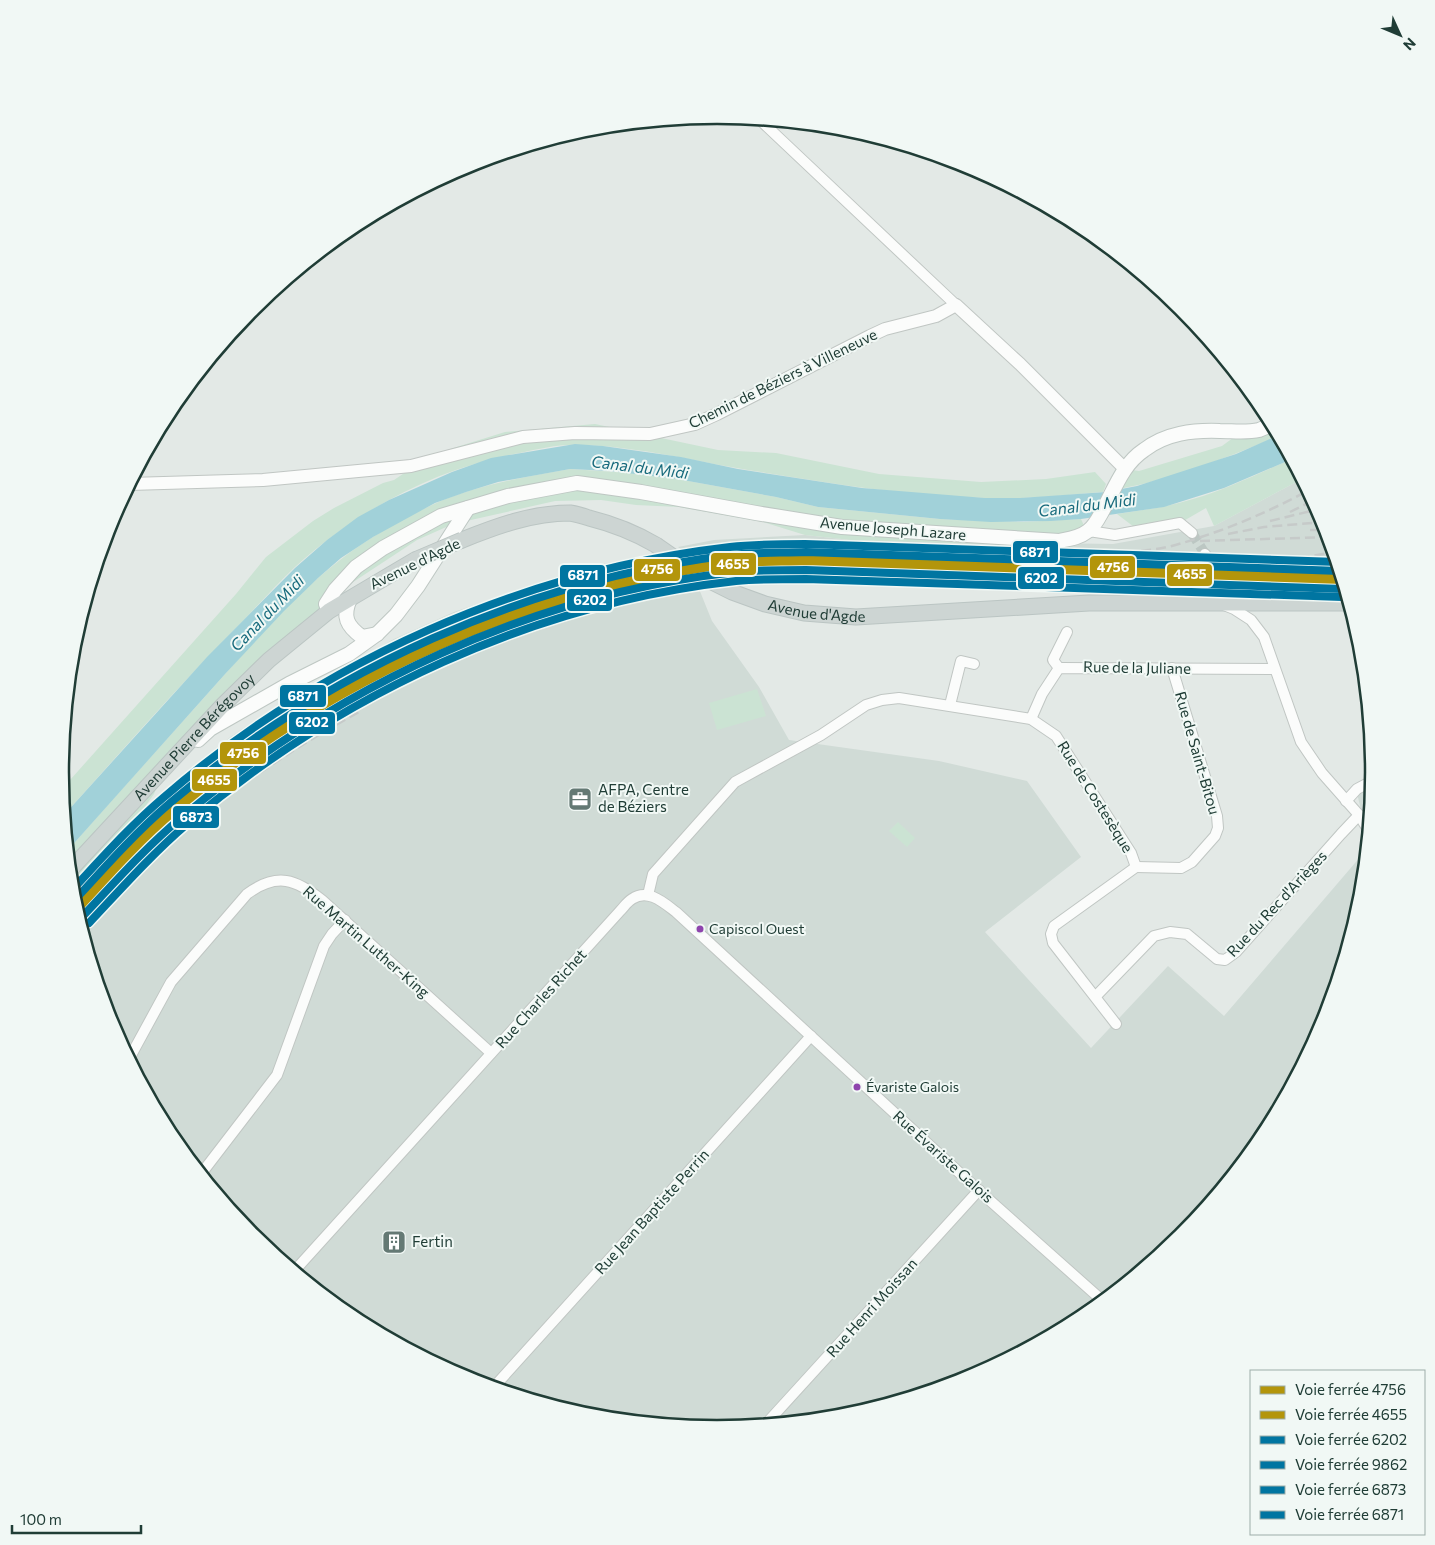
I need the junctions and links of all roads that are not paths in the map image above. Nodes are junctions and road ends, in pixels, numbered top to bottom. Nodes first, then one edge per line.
1 (766, 126) edge
2 (956, 305) junction
3 (1266, 427) edge
4 (1122, 474) junction
5 (137, 484) edge
6 (468, 508) junction
7 (1093, 527) junction
8 (1192, 533) tunnel mouth
9 (1205, 554) tunnel mouth
10 (1340, 592) edge
11 (350, 598) junction
12 (1218, 603) junction
13 (1343, 603) edge
14 (329, 611) junction
15 (1067, 632) dead end
16 (377, 634) junction
17 (974, 664) dead end
18 (1059, 668) junction
19 (1172, 668) junction
20 (1274, 669) junction
21 (950, 705) junction
22 (1031, 720) junction
23 (162, 769) junction
24 (1366, 784) edge
25 (1346, 800) junction
26 (1359, 815) junction
27 (1364, 823) edge
28 (75, 864) edge
29 (1136, 867) junction
30 (648, 895) junction
31 (345, 920) junction
32 (1096, 996) junction
33 (1116, 1024) dead end
34 (811, 1036) junction
35 (133, 1052) edge
36 (491, 1053) junction
37 (205, 1169) edge
38 (979, 1190) junction
39 (298, 1267) edge
40 (1098, 1297) edge
41 (498, 1383) edge
42 (770, 1419) edge

1 - 2 street
2 - 4 street
2 - 5 street, Chemin de Béziers à Villeneuve
3 - 4 main road
4 - 7 main road
6 - 7 main road, Avenue Joseph Lazare
6 - 14 main road, Avenue Joseph Lazare
6 - 16 main road
7 - 8 street
9 - 10 street
11 - 12 main road, Avenue d'Agde, bridge
11 - 14 main road, Avenue d'Agde
11 - 16 main road
12 - 13 main road, Avenue d'Agde
12 - 20 street
14 - 23 main road, Avenue Pierre Bérégovoy
15 - 18 street
16 - 23 main road
17 - 21 street
18 - 19 street, Rue de la Juliane
18 - 22 street
19 - 20 street, Rue de la Juliane
19 - 29 street, Rue de Saint-Bitou
20 - 25 street
21 - 22 street, Rue de Costesèque
21 - 30 street, Rue de Costesèque
22 - 29 street, Rue de Costesèque
23 - 28 main road, Avenue Pierre Bérégovoy
24 - 25 street
25 - 26 street
26 - 27 street
26 - 32 street, Rue du Rec d'Arièges
29 - 32 street
30 - 34 street, Rue Évariste Galois
30 - 36 street, Rue Charles Richet
31 - 35 street, Rue Martin Luther-King
31 - 36 street, Rue Martin Luther-King
31 - 37 street
32 - 33 street
34 - 38 street, Rue Évariste Galois
34 - 41 street, Rue Jean Baptiste Perrin
36 - 39 street, Rue Charles Richet
38 - 40 street, Rue Évariste Galois
38 - 42 street, Rue Henri Moissan

